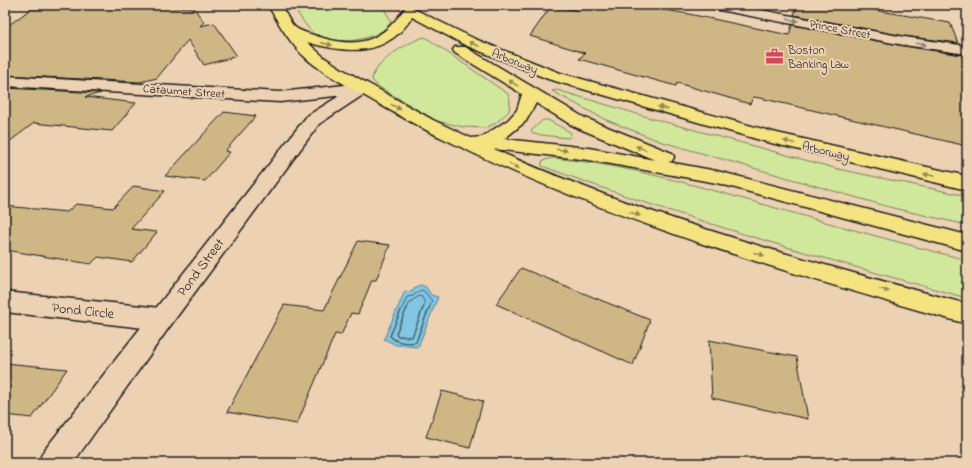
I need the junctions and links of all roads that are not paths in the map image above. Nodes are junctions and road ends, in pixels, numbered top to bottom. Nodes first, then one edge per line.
1 (274, 5) edge
2 (714, 5) edge
3 (408, 8) edge
4 (291, 30) junction
5 (967, 50) edge
6 (5, 80) edge
7 (363, 88) junction
8 (530, 93) junction
9 (429, 124) junction
10 (484, 143) junction
11 (717, 177) junction
12 (967, 183) edge
13 (967, 243) edge
14 (5, 302) edge
15 (967, 314) edge
16 (161, 319) junction
17 (54, 463) edge

1 - 4 highway, Arborway
2 -> 5 street, Prince Street
4 -> 3 highway
8 -> 3 highway, Arborway
12 -> 3 highway, Arborway
4 - 7 highway, Arborway
6 - 7 street, Cataumet Street
7 -> 9 highway, Arborway
7 - 16 street, Pond Street
8 - 10 highway
11 -> 8 highway, Arborway
9 - 10 highway, Arborway
9 -> 15 highway, Arborway
10 -> 11 highway, Arborway
11 - 13 highway, Arborway
14 - 16 street, Pond Circle
16 - 17 street, Pond Street

